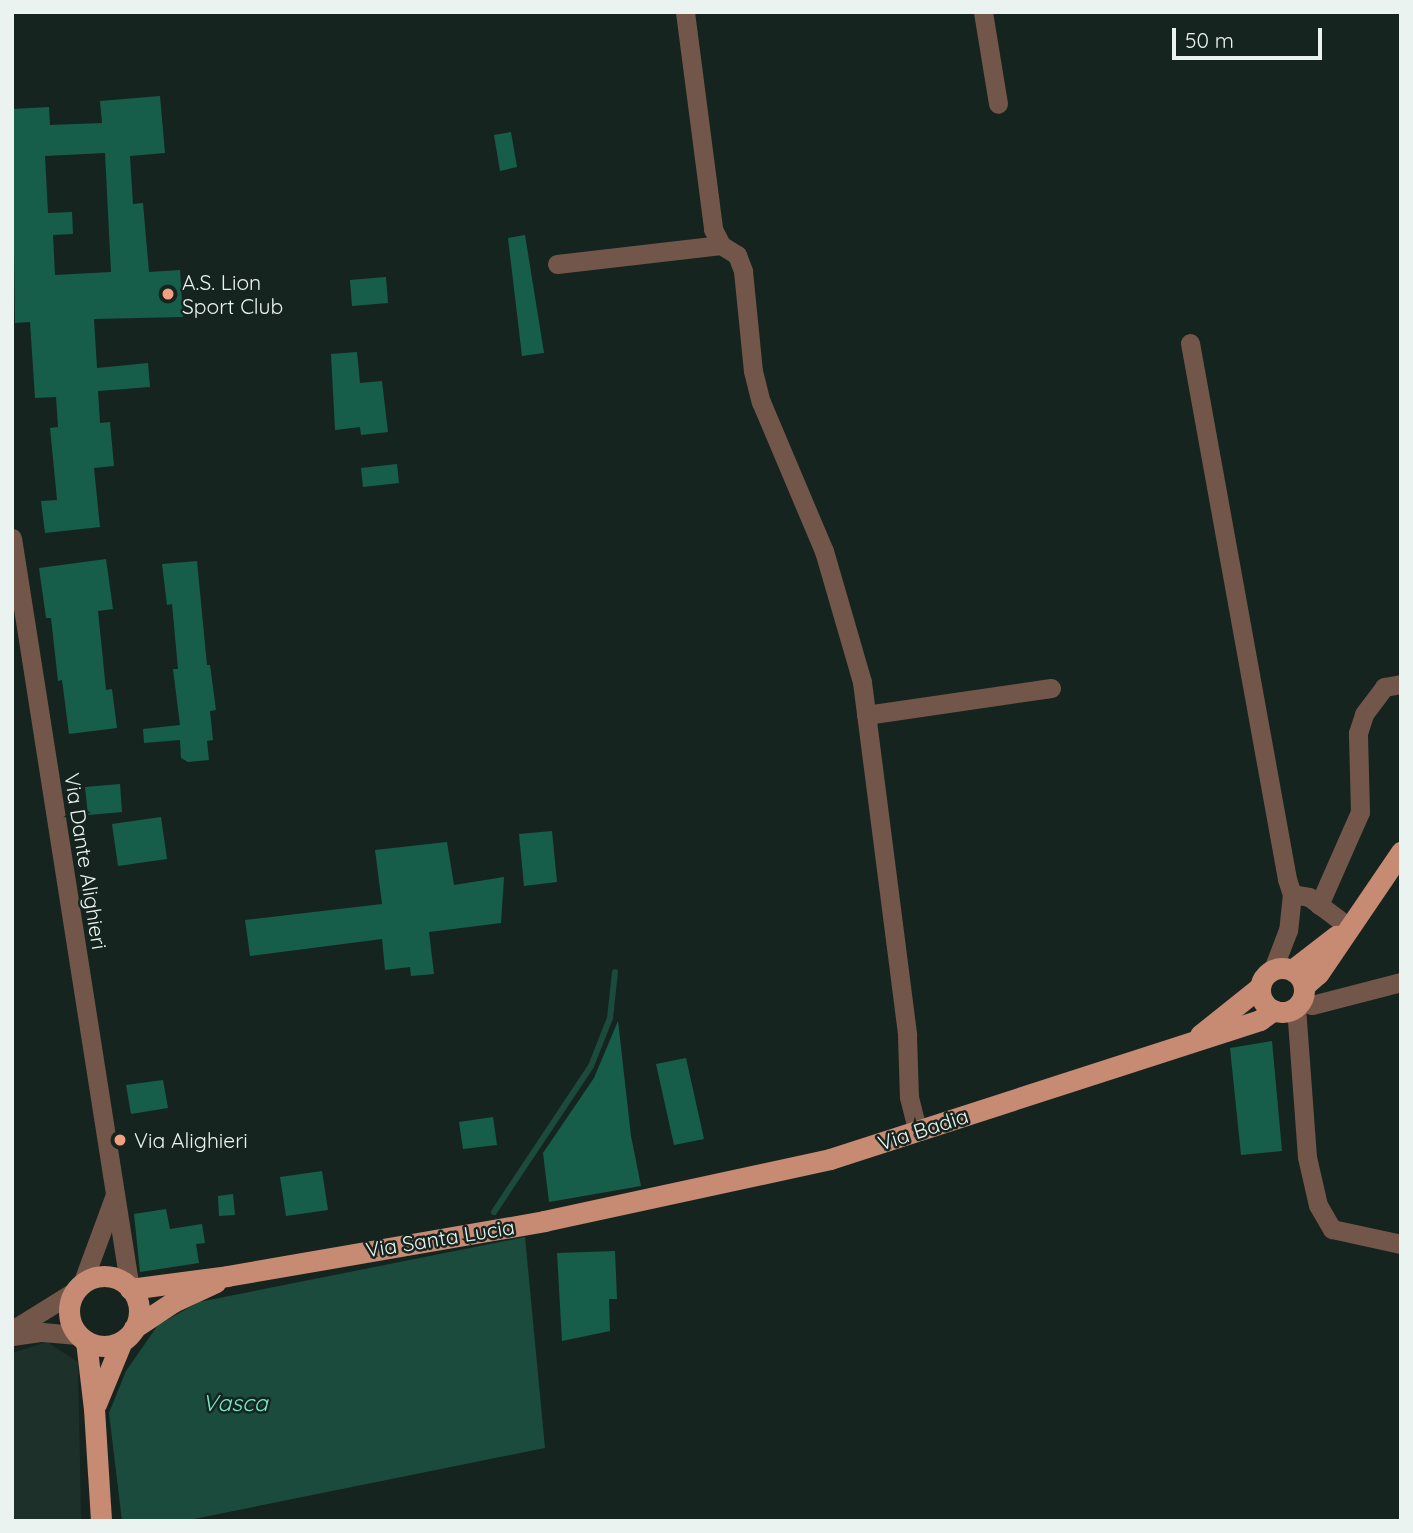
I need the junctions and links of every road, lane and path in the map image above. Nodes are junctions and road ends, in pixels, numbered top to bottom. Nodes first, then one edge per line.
1 (685, 12) edge
2 (983, 12) edge
3 (998, 104) dead end
4 (721, 245) junction
5 (557, 264) dead end
6 (1190, 343) dead end
7 (12, 538) edge
8 (1401, 684) edge
9 (1051, 688) dead end
10 (866, 715) junction
11 (1401, 852) edge
12 (1292, 894) junction
13 (1319, 905) junction
14 (1349, 927) junction
15 (1401, 982) edge
16 (1260, 987) junction
17 (1293, 987) junction
18 (1274, 1010) junction
19 (1190, 1043) junction
20 (917, 1130) junction
21 (117, 1191) junction
22 (652, 1199) joint
23 (1401, 1244) edge
24 (227, 1276) junction
25 (78, 1287) junction
26 (130, 1289) junction
27 (12, 1330) edge
28 (128, 1334) junction
29 (12, 1336) edge
30 (82, 1338) junction
31 (94, 1409) junction
32 (101, 1521) edge

1 - 4 street
2 - 3 street
4 - 5 street
4 - 10 street
6 - 12 street
7 - 21 street, Via Dante Alighieri
8 - 13 street
9 - 10 street
10 - 20 street
11 - 14 main road
12 - 13 street
12 - 17 street
13 - 14 street
14 - 17 main road
15 - 17 street
16 - 17 main road, Via Badia
16 - 18 main road
16 - 19 main road, Via Badia
17 - 18 main road, Via Badia
17 - 23 street
18 - 19 main road, Via Badia
19 - 20 main road, Via Badia
20 - 22 main road, Via Badia
21 - 25 street, Via Dante Alighieri
21 - 26 street, Via Dante Alighieri
22 - 24 main road, Via Santa Lucia
24 - 26 main road, Via Santa Lucia
24 - 28 main road, Via Santa Lucia
25 - 26 main road
25 - 27 street
25 - 30 main road
26 - 28 main road
28 - 30 main road
28 - 31 main road
29 - 30 street
30 - 31 main road
31 - 32 main road

